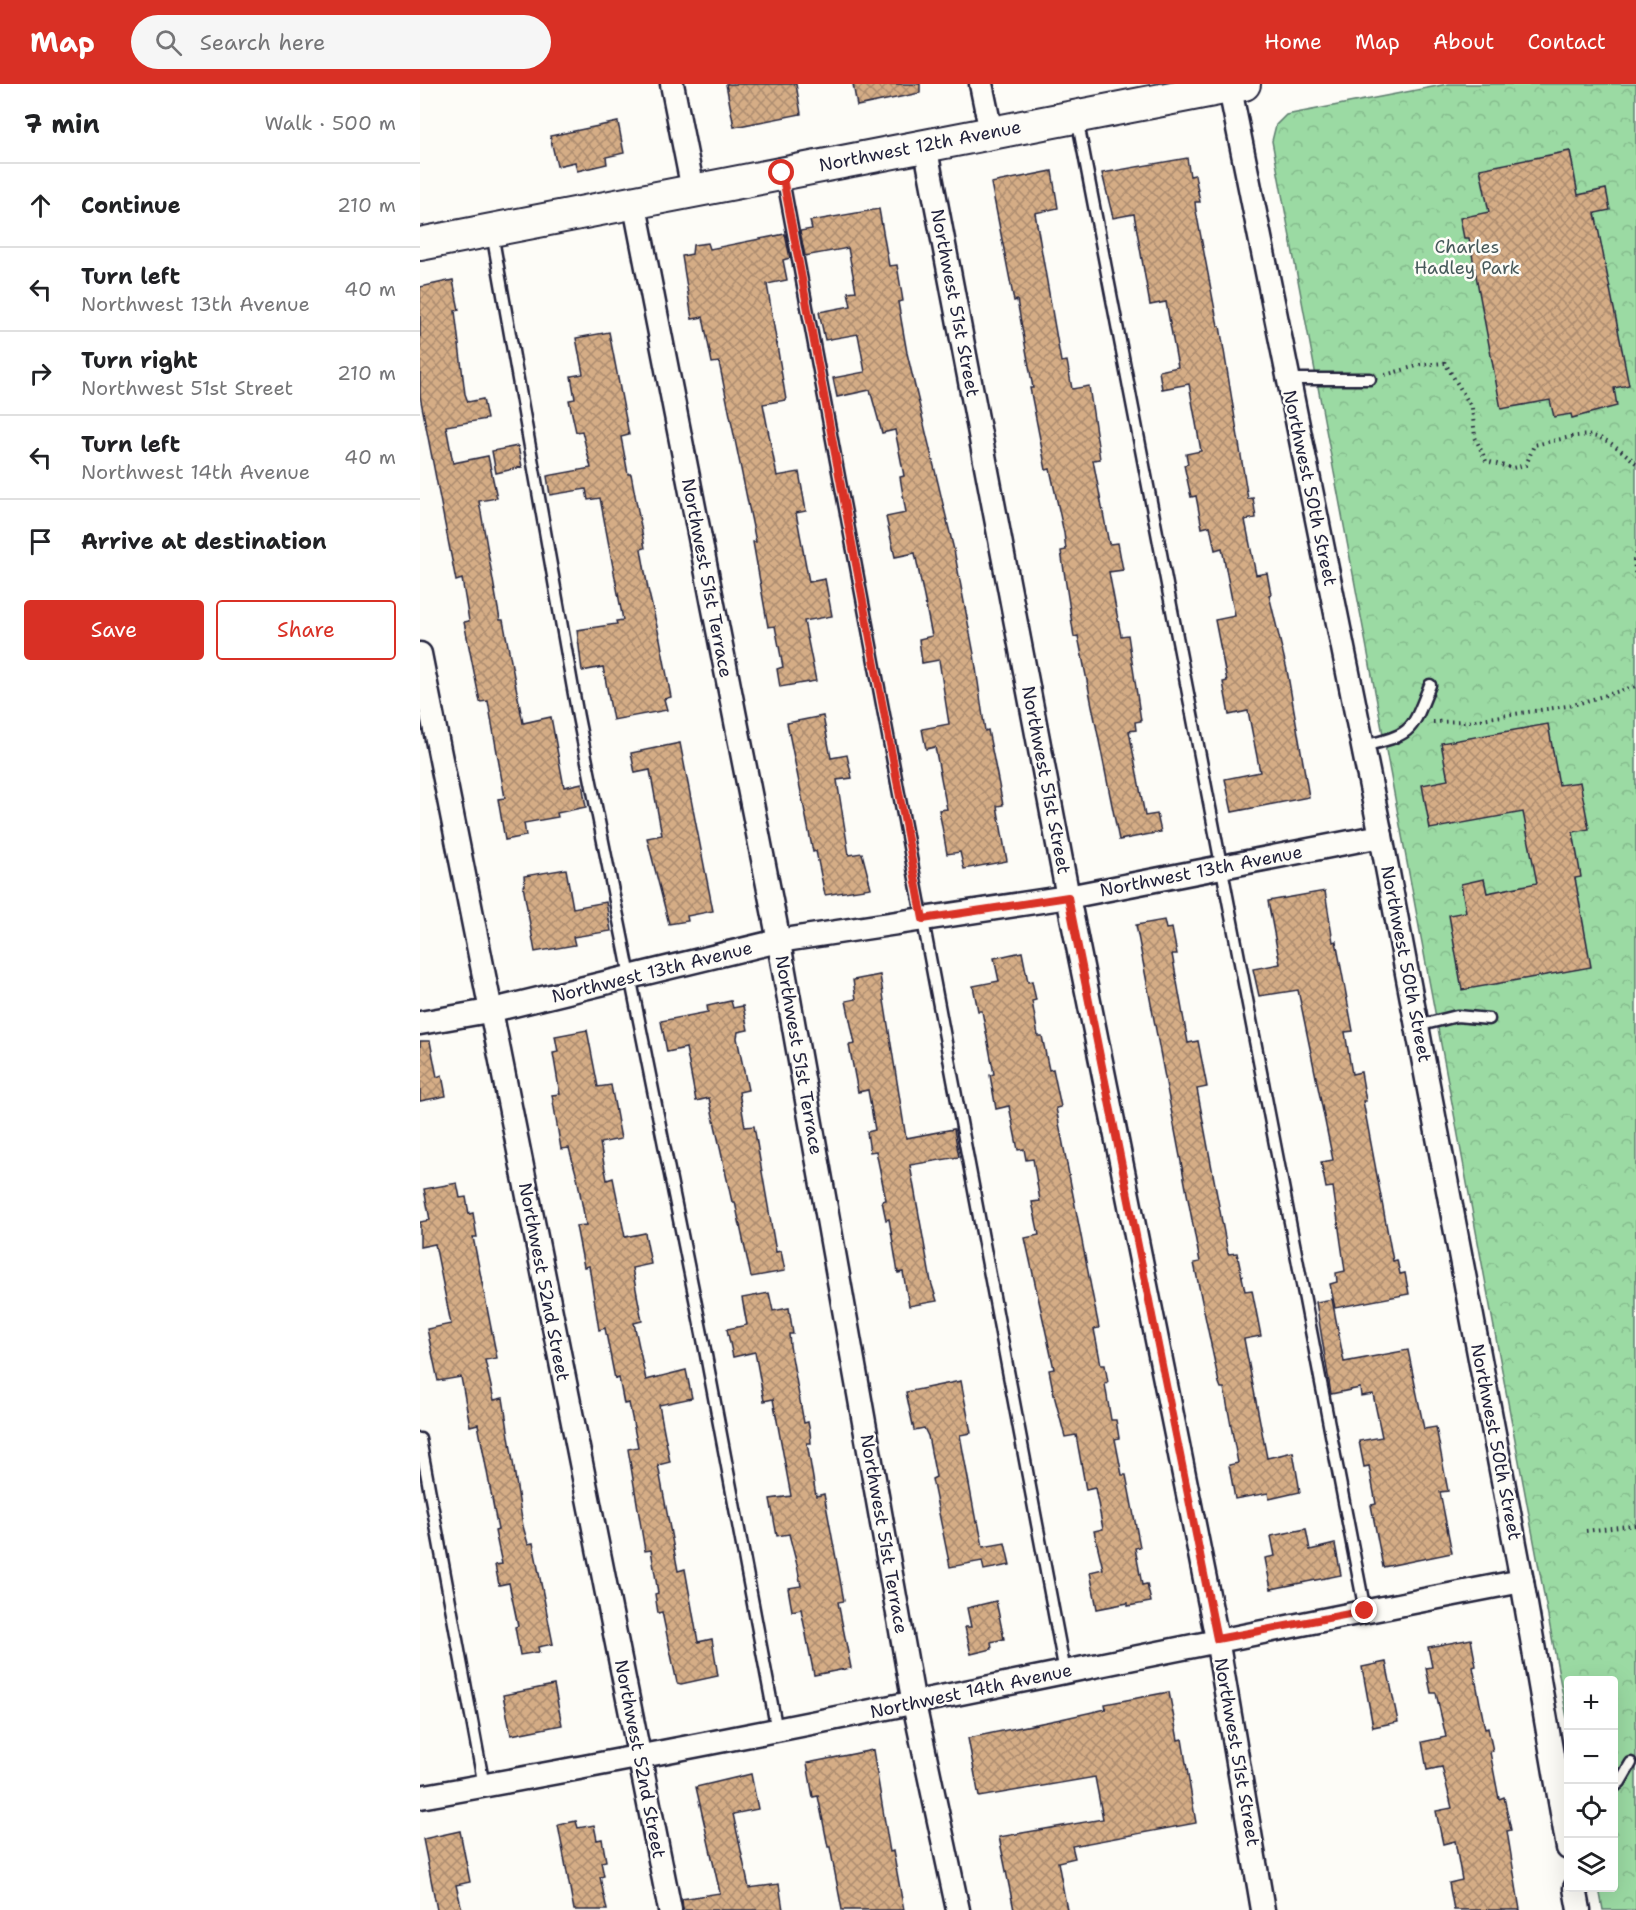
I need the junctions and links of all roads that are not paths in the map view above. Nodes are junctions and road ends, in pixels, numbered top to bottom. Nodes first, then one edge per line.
1 (672, 84) edge
2 (981, 84) edge
3 (1234, 85) edge
4 (1077, 116) junction
5 (991, 132) junction
6 (925, 145) junction
7 (782, 173) junction
8 (693, 190) junction
9 (634, 201) junction
10 (492, 229) junction
11 (420, 244) edge
12 (1370, 379) road end
13 (1287, 380) junction
14 (420, 654) edge
15 (1430, 685) dead end
16 (1363, 746) junction
17 (1382, 836) junction
18 (1223, 867) junction
19 (1068, 897) junction
20 (923, 919) junction
21 (778, 941) junction
22 (631, 977) junction
23 (489, 1011) junction
24 (1489, 1019) dead end
25 (420, 1023) edge
26 (1417, 1026) junction
27 (420, 1439) edge
28 (1522, 1581) junction
29 (1365, 1611) junction
30 (1217, 1639) junction
31 (1065, 1672) junction
32 (914, 1704) junction
33 (777, 1731) junction
34 (640, 1758) junction
35 (1631, 1763) dead end
36 (1617, 1784) edge
37 (484, 1786) junction
38 (420, 1797) edge
39 (1564, 1801) edge
40 (1576, 1892) edge
41 (670, 1910) edge
42 (958, 1910) edge
43 (1263, 1910) edge
44 (1579, 1910) edge

1 - 8 street
2 - 5 street
3 - 4 main road, Northwest 12th Avenue
3 - 13 street, Northwest 50th Street
4 - 5 main road, Northwest 12th Avenue
4 - 18 lane
5 - 6 main road, Northwest 12th Avenue
6 - 7 main road, Northwest 12th Avenue
6 - 19 street, Northwest 51st Street
7 - 8 main road, Northwest 12th Avenue
7 - 20 lane
8 - 9 main road, Northwest 12th Avenue
9 - 10 main road, Northwest 12th Avenue
9 - 21 street, Northwest 51st Terrace
10 - 11 main road, Northwest 12th Avenue
10 - 22 lane
12 - 13 lane
13 - 16 street, Northwest 50th Street
14 - 23 street, Northwest 52nd Street
15 - 16 lane
16 - 17 street, Northwest 50th Street
17 - 18 street, Northwest 13th Avenue
17 - 26 street, Northwest 50th Street
18 - 19 street, Northwest 13th Avenue
18 - 29 lane
19 - 20 street, Northwest 13th Avenue
19 - 30 street, Northwest 51st Street
20 - 21 street, Northwest 13th Avenue
20 - 31 lane
21 - 22 street, Northwest 13th Avenue
21 - 32 street, Northwest 51st Terrace
22 - 23 street, Northwest 13th Avenue
22 - 33 lane
23 - 25 street, Northwest 13th Avenue
23 - 34 street, Northwest 52nd Street
24 - 26 lane
26 - 28 street, Northwest 50th Street
27 - 37 lane
28 - 29 street, Northwest 14th Avenue
28 - 39 street, Northwest 50th Street
29 - 30 street, Northwest 14th Avenue
30 - 31 street, Northwest 14th Avenue
30 - 43 street, Northwest 51st Street
31 - 32 street, Northwest 14th Avenue
32 - 33 street, Northwest 14th Avenue
32 - 42 street, Northwest 51st Terrace
33 - 34 street, Northwest 14th Avenue
34 - 37 street, Northwest 14th Avenue
34 - 41 street, Northwest 52nd Street
35 - 36 lane
37 - 38 street, Northwest 14th Avenue
40 - 44 street

